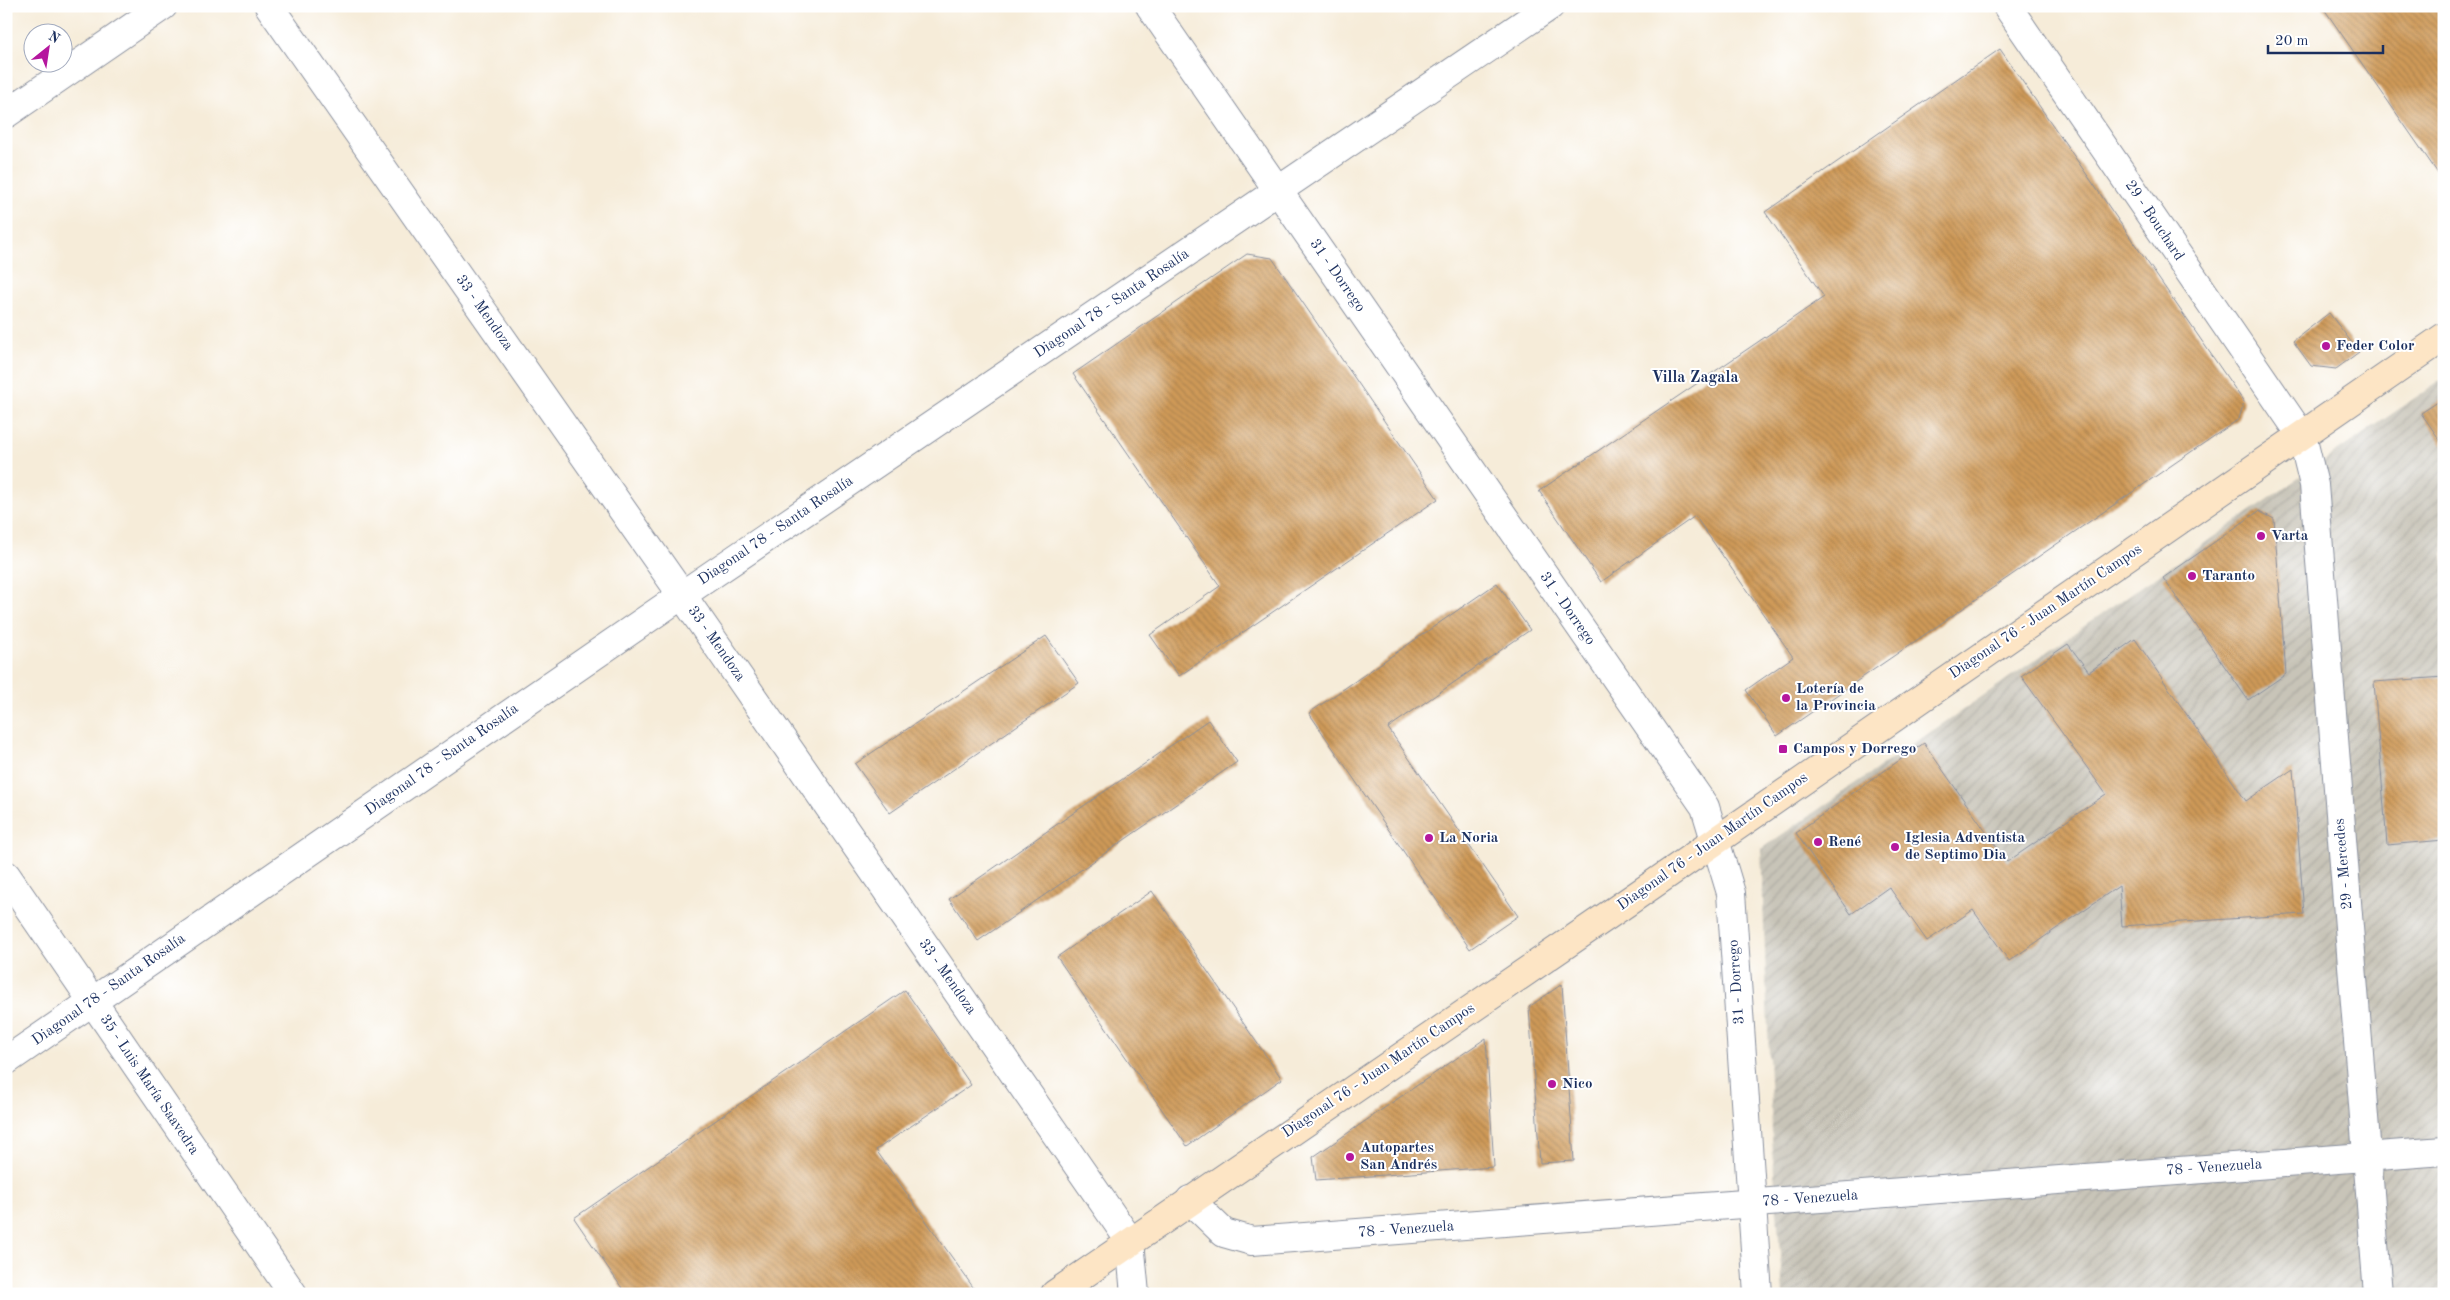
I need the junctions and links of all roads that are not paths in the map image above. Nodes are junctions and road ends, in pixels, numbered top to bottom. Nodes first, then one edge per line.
1 (163, 6) edge
2 (269, 6) edge
3 (1150, 6) edge
4 (1550, 6) edge
5 (2007, 6) edge
6 (6, 114) edge
7 (1278, 191) junction
8 (2444, 336) edge
9 (2302, 436) junction
10 (682, 595) junction
11 (1716, 839) junction
12 (6, 875) edge
13 (92, 1001) junction
14 (6, 1061) edge
15 (2444, 1151) edge
16 (2367, 1157) junction
17 (1190, 1200) junction
18 (1751, 1203) junction
19 (1130, 1241) junction
20 (292, 1294) edge
21 (1055, 1294) edge
22 (1136, 1294) edge
23 (1758, 1294) edge
24 (2378, 1294) edge

1 - 6 street
2 - 10 street, 33 - Mendoza
3 - 7 street, 31 - Dorrego
4 - 7 street, Diagonal 78 - Santa Rosalía
5 - 9 street, 29 - Bouchard
7 - 10 street, Diagonal 78 - Santa Rosalía
7 - 11 street, 31 - Dorrego
8 - 9 main road, Diagonal 76 - Juan Martín Campos
9 - 11 main road, Diagonal 76 - Juan Martín Campos
9 - 16 street, 29 - Mercedes
10 - 13 street, Diagonal 78 - Santa Rosalía
10 - 19 street, 33 - Mendoza
11 - 17 main road, Diagonal 76 - Juan Martín Campos
11 - 18 street, 31 - Dorrego
12 - 13 street, 35 - Luis María Saavedra
13 - 14 street, Diagonal 78 - Santa Rosalía
13 - 20 street, 35 - Luis María Saavedra
15 - 16 street, 78 - Venezuela
16 - 18 street, 78 - Venezuela
16 - 24 street, 29 - Mercedes
17 - 18 street, 78 - Venezuela
17 - 19 main road, Diagonal 76 - Juan Martín Campos
18 - 23 street, 31 - Dorrego
19 - 21 main road, Diagonal 76 - Juan Martín Campos
19 - 22 street, 33 - Mendoza

